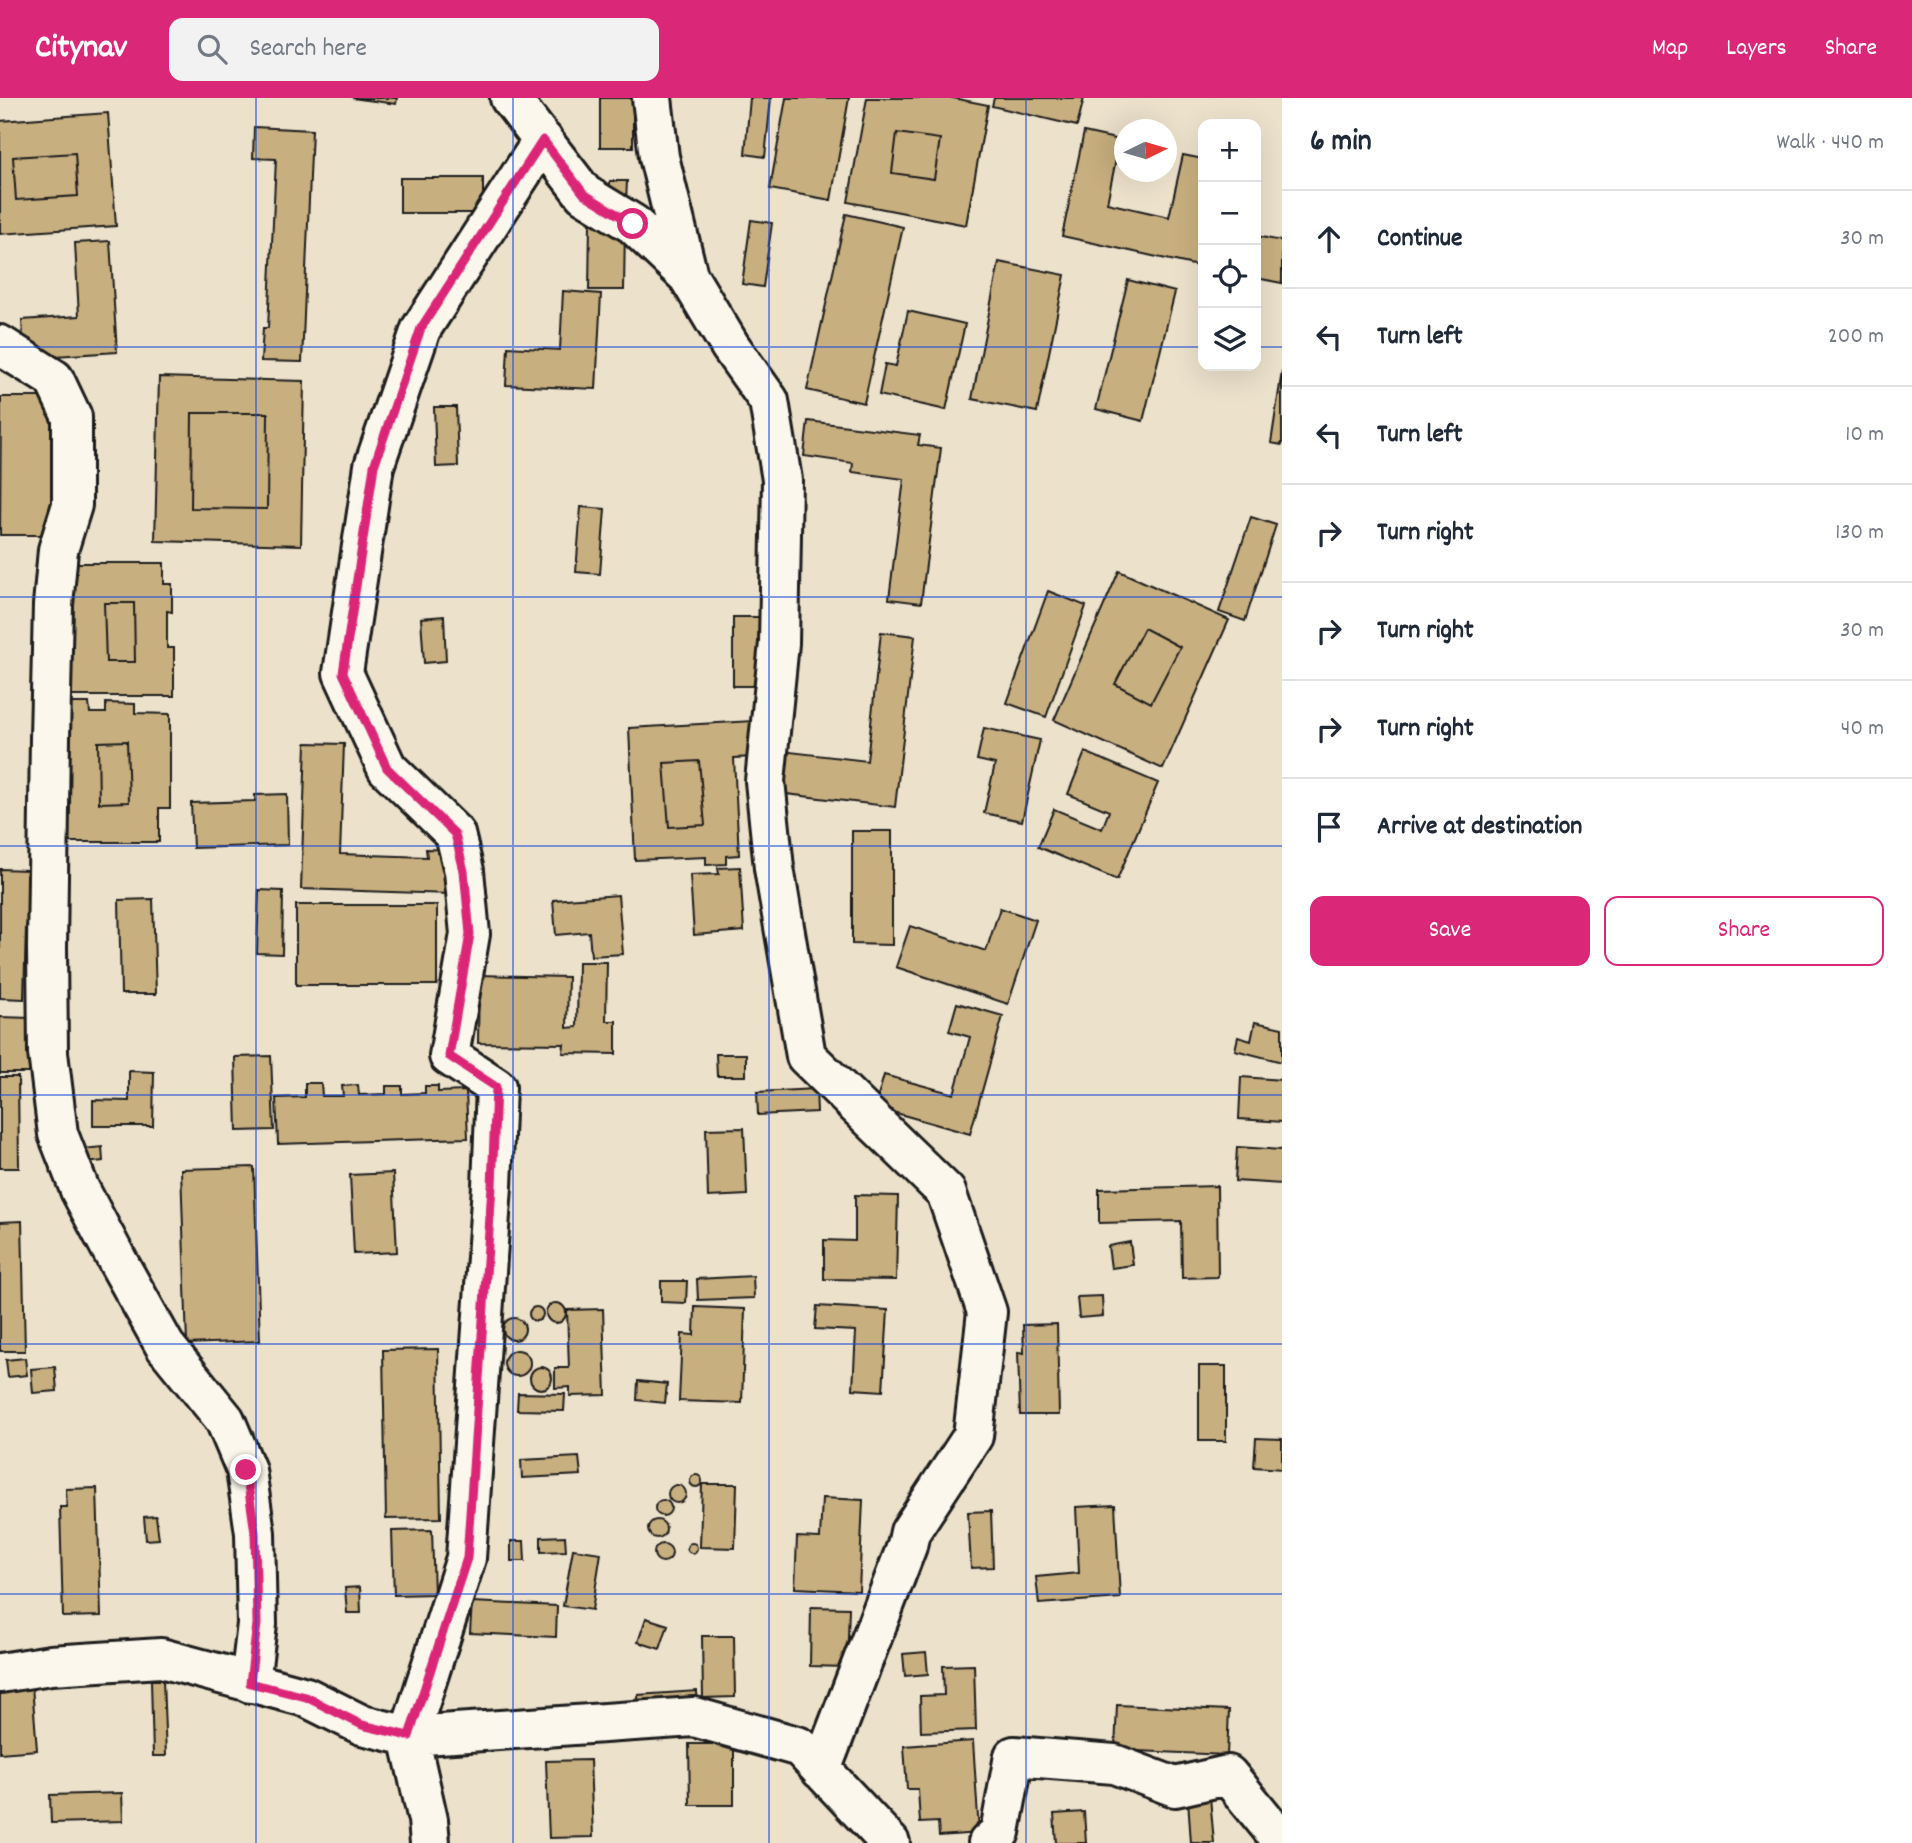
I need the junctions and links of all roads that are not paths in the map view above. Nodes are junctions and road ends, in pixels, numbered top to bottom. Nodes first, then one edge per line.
1 (510, 98) edge
2 (652, 98) edge
3 (543, 140) junction
4 (688, 276) junction
5 (0, 345) edge
6 (0, 1673) edge
7 (250, 1683) junction
8 (409, 1736) junction
9 (821, 1770) junction
10 (1282, 1841) edge
11 (430, 1843) edge
12 (890, 1843) edge
13 (988, 1843) edge

1 - 3 street
2 - 4 street
3 - 4 street
3 - 8 street
4 - 9 street
5 - 7 street
6 - 7 street
7 - 8 street
8 - 9 street
8 - 11 street
9 - 12 street
10 - 13 street

